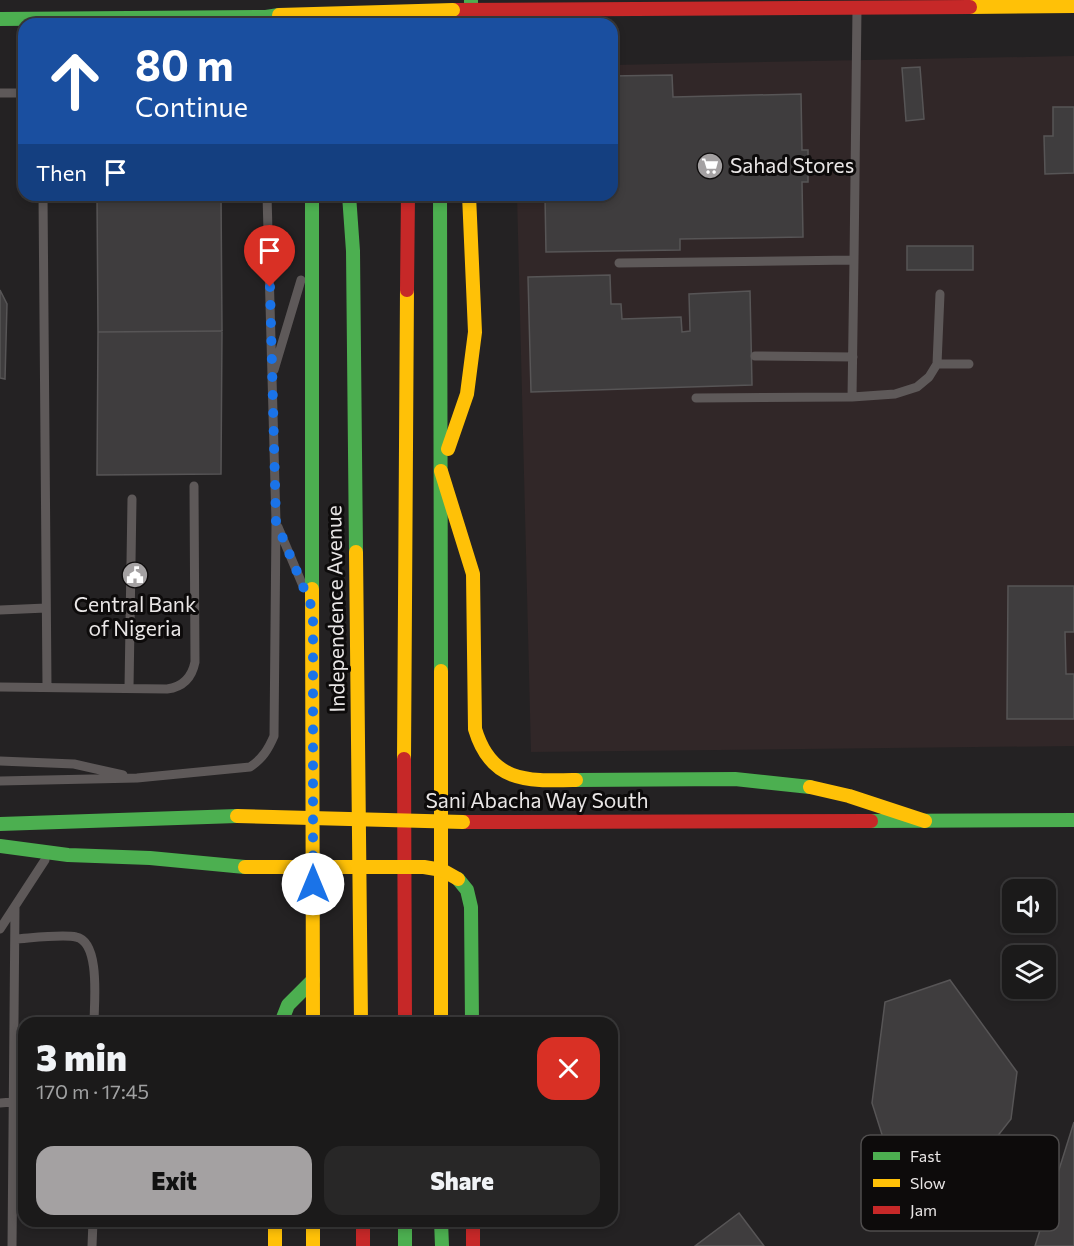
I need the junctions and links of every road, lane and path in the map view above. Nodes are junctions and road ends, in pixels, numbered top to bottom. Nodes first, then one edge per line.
1 (312, 0) edge
2 (342, 0) edge
3 (410, 0) edge
4 (441, 0) edge
5 (1074, 6) edge
6 (857, 9) junction
7 (471, 11) edge
8 (269, 16) edge
9 (90, 18) edge
10 (312, 18) edge
11 (342, 18) edge
12 (410, 18) edge
13 (440, 18) edge
14 (0, 19) edge
15 (18, 19) edge
16 (0, 93) edge
17 (18, 93) edge
18 (43, 201) edge
19 (267, 201) edge
20 (312, 201) edge
21 (350, 201) edge
22 (408, 201) edge
23 (440, 201) edge
24 (469, 201) edge
25 (312, 243) junction
26 (854, 260) junction
27 (619, 263) dead end
28 (940, 294) dead end
29 (755, 356) dead end
30 (853, 357) junction
31 (936, 364) junction
32 (969, 364) dead end
33 (272, 379) junction
34 (852, 397) junction
35 (696, 398) dead end
36 (441, 471) junction
37 (194, 486) dead end
38 (132, 499) dead end
39 (276, 522) junction
40 (46, 608) junction
41 (0, 610) edge
42 (313, 610) junction
43 (0, 687) edge
44 (46, 687) junction
45 (129, 688) junction
46 (0, 761) edge
47 (137, 778) junction
48 (0, 781) edge
49 (1074, 820) edge
50 (925, 821) junction
51 (0, 824) edge
52 (0, 846) edge
53 (50, 853) junction
54 (15, 906) junction
55 (0, 928) edge
56 (15, 939) junction
57 (313, 980) junction
58 (94, 1017) edge
59 (281, 1017) edge
60 (313, 1017) edge
61 (361, 1017) edge
62 (405, 1017) edge
63 (441, 1017) edge
64 (472, 1017) edge
65 (18, 1061) edge
66 (18, 1102) edge
67 (0, 1103) edge
68 (18, 1123) edge
69 (93, 1227) edge
70 (275, 1227) edge
71 (313, 1227) edge
72 (363, 1227) edge
73 (405, 1227) edge
74 (441, 1227) edge
75 (473, 1227) edge
76 (12, 1246) edge
77 (92, 1246) edge
78 (274, 1246) edge
79 (313, 1246) edge
80 (363, 1246) edge
81 (405, 1246) edge
82 (442, 1246) edge
83 (473, 1246) edge

1 - 10 main road
2 - 11 main road
3 - 12 main road
4 - 13 main road
5 - 6 main road
6 - 7 main road
6 - 26 lane
7 - 8 main road, bridge
8 - 9 main road
14 - 15 main road
16 - 17 lane
18 - 40 lane
19 - 33 lane
20 - 25 main road, Independence Avenue
21 - 61 main road, Independence Avenue
22 - 62 main road
23 - 36 main road
24 - 36 main road
25 - 33 lane
25 - 42 main road, Independence Avenue
26 - 27 lane
26 - 30 lane
28 - 31 lane
29 - 30 lane
30 - 34 lane
31 - 32 lane
31 - 34 lane
33 - 39 lane
34 - 35 lane
36 - 50 main road
36 - 63 main road
37 - 45 lane
38 - 45 lane
39 - 42 lane
39 - 47 lane
40 - 41 lane
40 - 44 lane
42 - 57 main road, Independence Avenue
43 - 44 lane
44 - 45 lane
46 - 47 lane
47 - 48 lane
49 - 50 main road, Sani Abacha Way South
50 - 51 main road, Sani Abacha Way South, bridge
52 - 53 main road
53 - 54 lane
53 - 64 main road, bridge
54 - 55 lane
54 - 56 lane
56 - 58 lane
56 - 65 lane
57 - 59 main road
57 - 60 main road, Independence Avenue
66 - 67 lane
68 - 76 lane
69 - 77 lane
70 - 78 main road
71 - 79 main road
72 - 80 main road
73 - 81 main road
74 - 82 main road
75 - 83 main road

